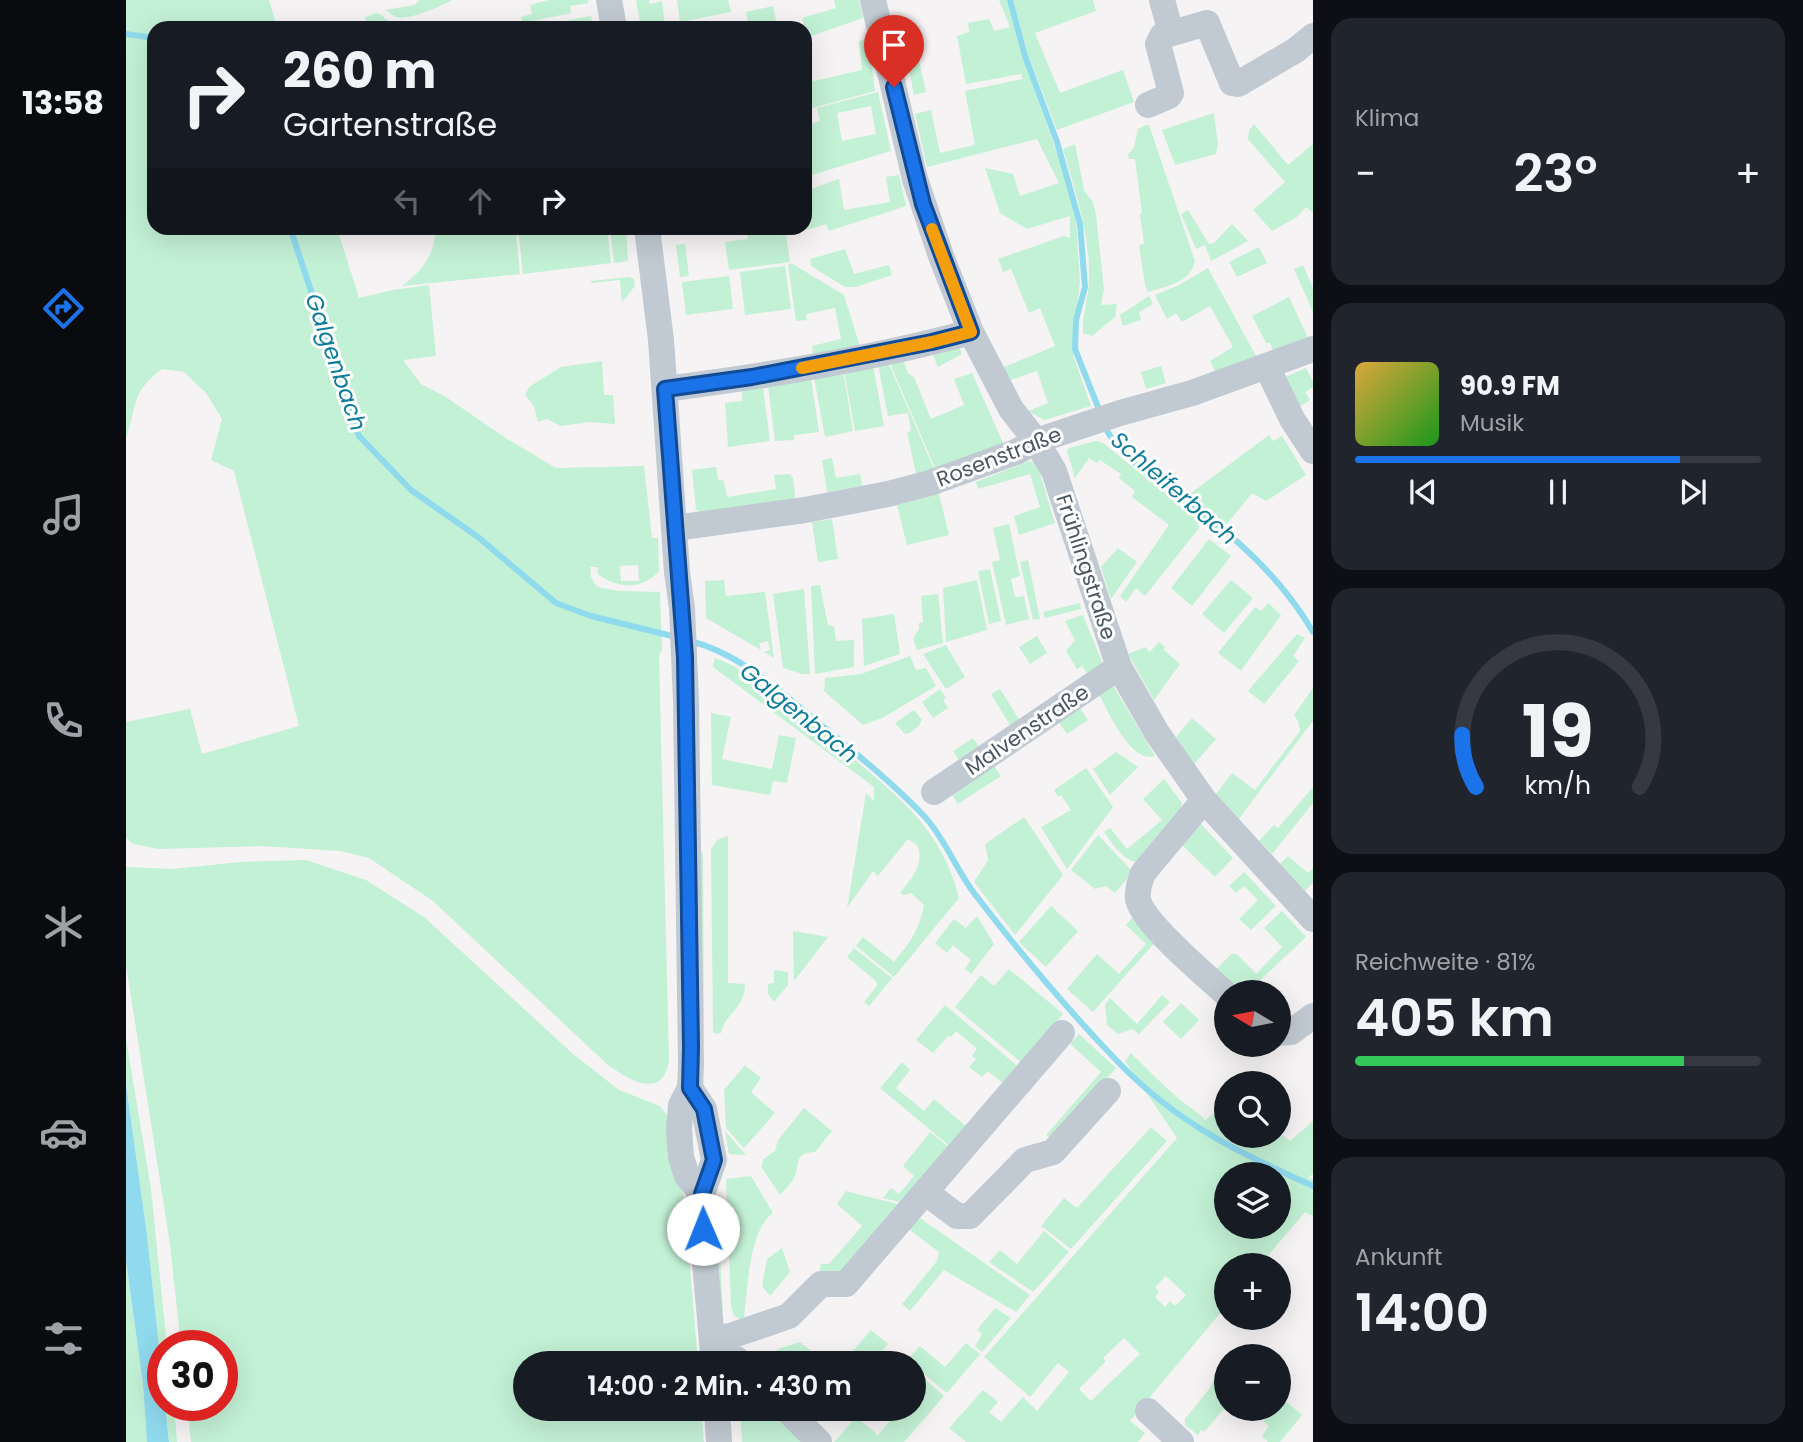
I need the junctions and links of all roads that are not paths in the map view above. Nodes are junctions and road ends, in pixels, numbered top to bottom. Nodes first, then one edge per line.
1 (609, 0) edge
2 (873, 0) edge
3 (1162, 0) edge
4 (613, 21) edge
5 (1171, 33) junction
6 (1313, 36) edge
7 (1148, 105) dead end
8 (648, 235) edge
9 (971, 332) junction
10 (1313, 349) edge
11 (1267, 367) junction
12 (665, 389) junction
13 (1036, 441) junction
14 (1313, 451) edge
15 (676, 528) junction
16 (1119, 667) junction
17 (934, 792) dead end
18 (1204, 800) junction
19 (1313, 919) edge
20 (1214, 983) edge
21 (1313, 1016) edge
22 (1292, 1031) edge
23 (1062, 1033) dead end
24 (1108, 1091) dead end
25 (925, 1192) junction
26 (713, 1351) edge
27 (1148, 1411) dead end
28 (718, 1421) edge
29 (798, 1421) edge
30 (719, 1442) edge
31 (819, 1442) edge
32 (1181, 1442) edge

1 - 4 street
2 - 9 street, Frühlingstraße
3 - 5 street
5 - 6 street
5 - 7 street
8 - 12 street
9 - 12 street
9 - 13 street, Frühlingstraße
10 - 11 street, Rosenstraße
11 - 13 street, Rosenstraße
11 - 14 street
12 - 15 street
13 - 15 street, Rosenstraße
13 - 16 street, Frühlingstraße
15 - 26 street
16 - 17 street, Malvenstraße
16 - 18 street, Frühlingstraße
18 - 19 street, Frühlingstraße
18 - 20 street
21 - 22 street
23 - 25 street
24 - 25 street
25 - 26 street
27 - 32 street
28 - 30 street
29 - 31 street

